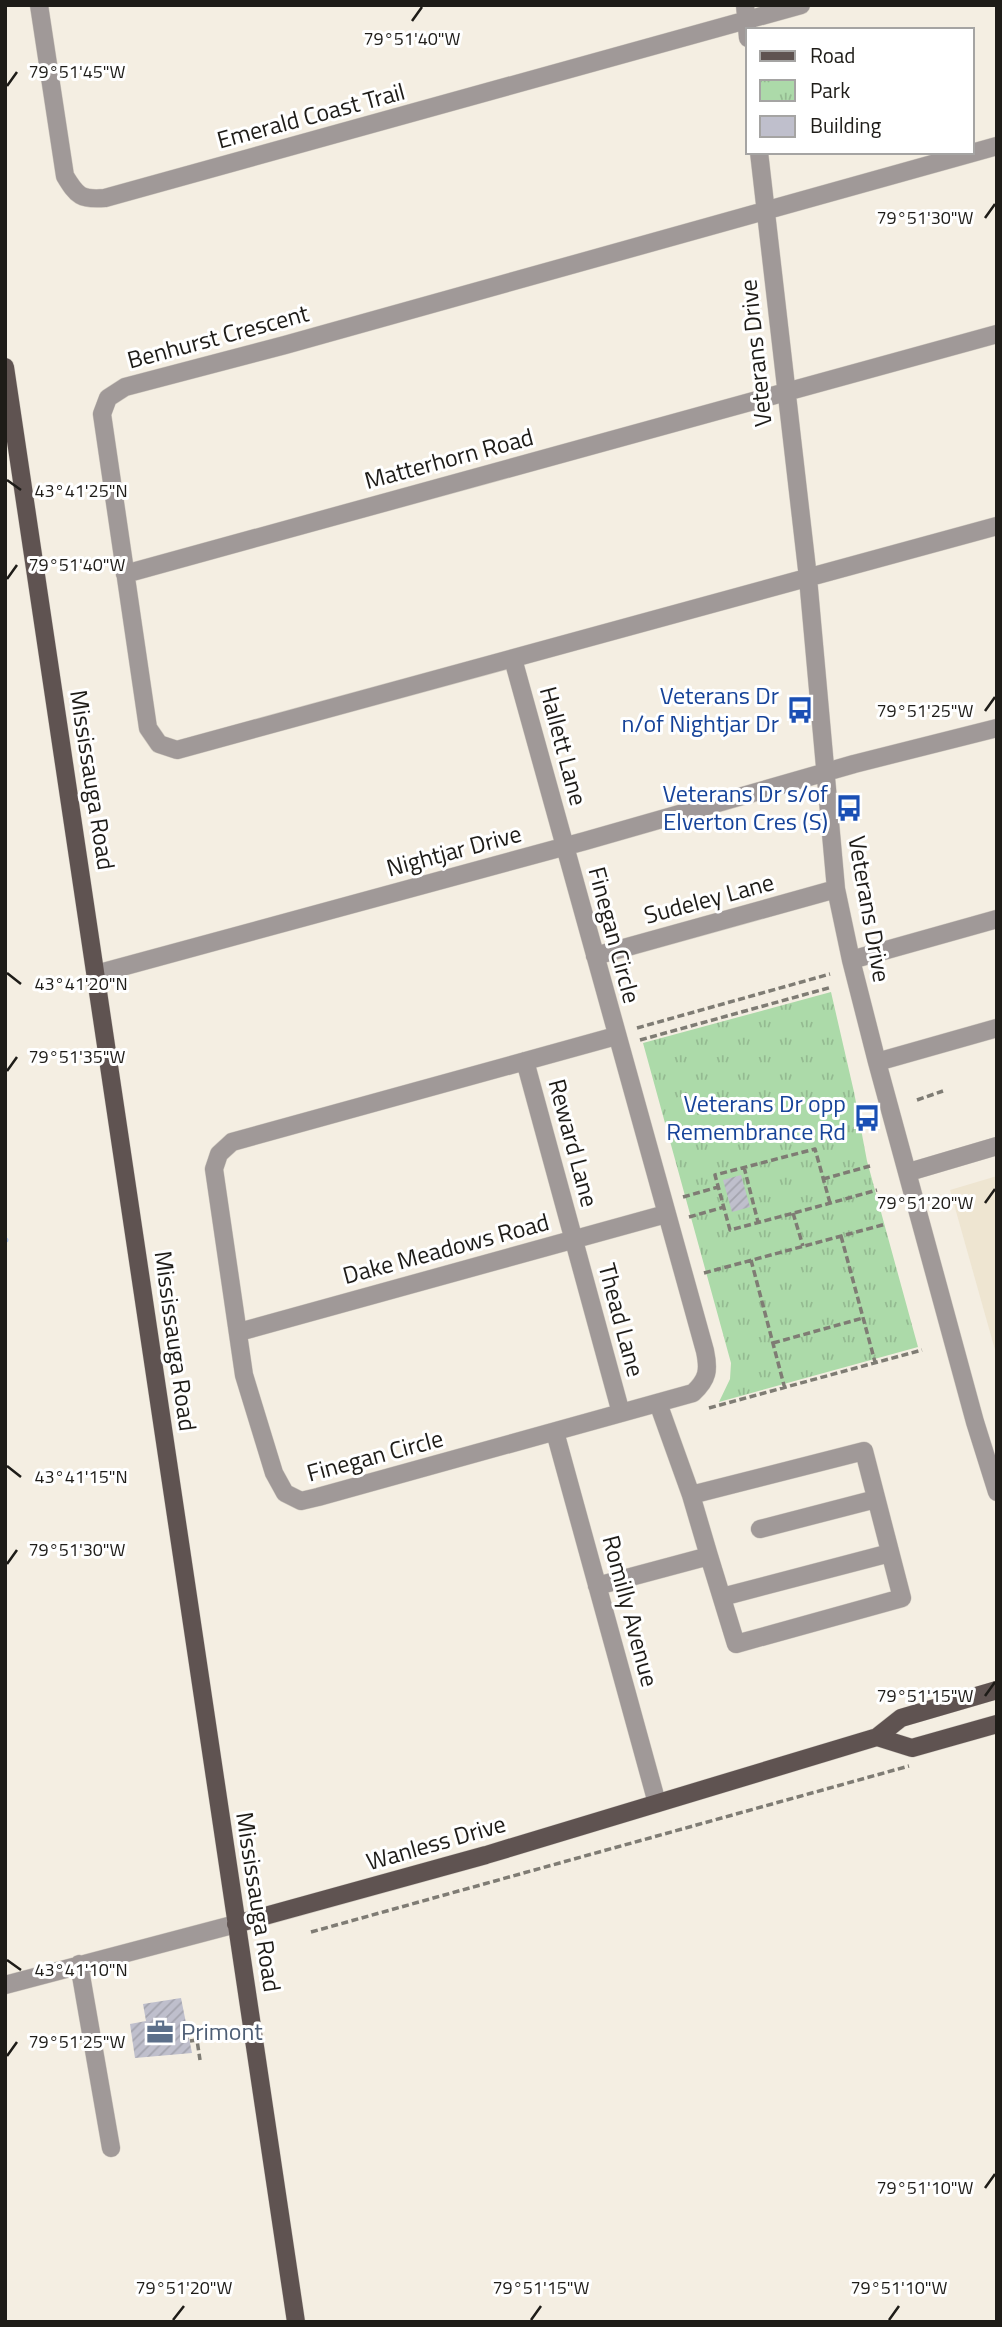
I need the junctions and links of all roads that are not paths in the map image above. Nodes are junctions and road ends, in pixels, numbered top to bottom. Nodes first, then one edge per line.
1 (40, 5) edge
2 (801, 5) edge
3 (746, 12) edge
4 (997, 146) edge
5 (974, 152) edge
6 (759, 154) edge
7 (968, 154) edge
8 (765, 210) junction
9 (997, 334) edge
10 (5, 367) edge
11 (785, 392) junction
12 (997, 526) edge
13 (125, 574) junction
14 (808, 578) junction
15 (513, 659) junction
16 (997, 728) edge
17 (824, 773) junction
18 (565, 846) junction
19 (836, 889) junction
20 (997, 919) edge
21 (595, 956) junction
22 (851, 960) junction
23 (96, 974) junction
24 (997, 1028) edge
25 (616, 1036) junction
26 (524, 1060) junction
27 (877, 1062) junction
28 (997, 1146) edge
29 (909, 1172) junction
30 (666, 1214) junction
31 (574, 1239) junction
32 (239, 1332) junction
33 (658, 1403) junction
34 (621, 1413) junction
35 (555, 1432) junction
36 (997, 1492) edge
37 (691, 1495) junction
38 (876, 1499) junction
39 (760, 1529) dead end
40 (890, 1553) junction
41 (709, 1556) junction
42 (597, 1586) junction
43 (722, 1597) junction
44 (997, 1690) edge
45 (997, 1724) edge
46 (877, 1737) junction
47 (657, 1803) junction
48 (236, 1924) junction
49 (79, 1964) junction
50 (5, 1985) edge
51 (111, 2148) dead end
52 (296, 2322) edge

1 - 3 street, Emerald Coast Trail
2 - 3 street
4 - 5 street, Benhurst Crescent
6 - 8 street, Veterans Drive
7 - 8 street, Benhurst Crescent
8 - 11 street, Veterans Drive
8 - 13 street, Benhurst Crescent
9 - 11 street, Matterhorn Road
10 - 23 main road, Mississauga Road
11 - 13 street, Matterhorn Road
11 - 14 street, Veterans Drive
12 - 14 street, Benhurst Crescent
13 - 15 street, Benhurst Crescent
14 - 15 street, Benhurst Crescent
14 - 17 street, Veterans Drive
15 - 18 street, Hallett Lane
16 - 17 street, Nightjar Drive
17 - 18 street, Nightjar Drive
17 - 19 street, Veterans Drive
18 - 21 street, Finegan Circle
18 - 23 street, Nightjar Drive
19 - 21 street, Sudeley Lane
19 - 22 street, Veterans Drive
20 - 22 street
21 - 25 street, Finegan Circle
22 - 27 street, Veterans Drive
23 - 48 main road, Mississauga Road
24 - 27 street
25 - 26 street, Finegan Circle
25 - 30 street, Finegan Circle
26 - 31 street, Reward Lane
26 - 32 street, Finegan Circle
27 - 29 street, Veterans Drive
28 - 29 street
29 - 36 street, Veterans Drive
30 - 31 street, Dake Meadows Road
30 - 33 street, Finegan Circle
31 - 32 street, Dake Meadows Road
31 - 34 street, Thead Lane
32 - 35 street, Finegan Circle
33 - 34 street, Finegan Circle
33 - 37 street
34 - 35 street, Finegan Circle
35 - 42 street, Romilly Avenue
37 - 38 street
37 - 41 street
38 - 39 street
38 - 40 street
40 - 43 street
40 - 43 street
41 - 42 street
41 - 43 street
42 - 47 street, Romilly Avenue
44 - 46 main road, Wanless Drive
45 - 46 main road
46 - 47 main road, Wanless Drive
47 - 48 main road, Wanless Drive
48 - 49 street, Wanless Drive
48 - 52 main road, Mississauga Road
49 - 50 street, Wanless Drive
49 - 51 street

